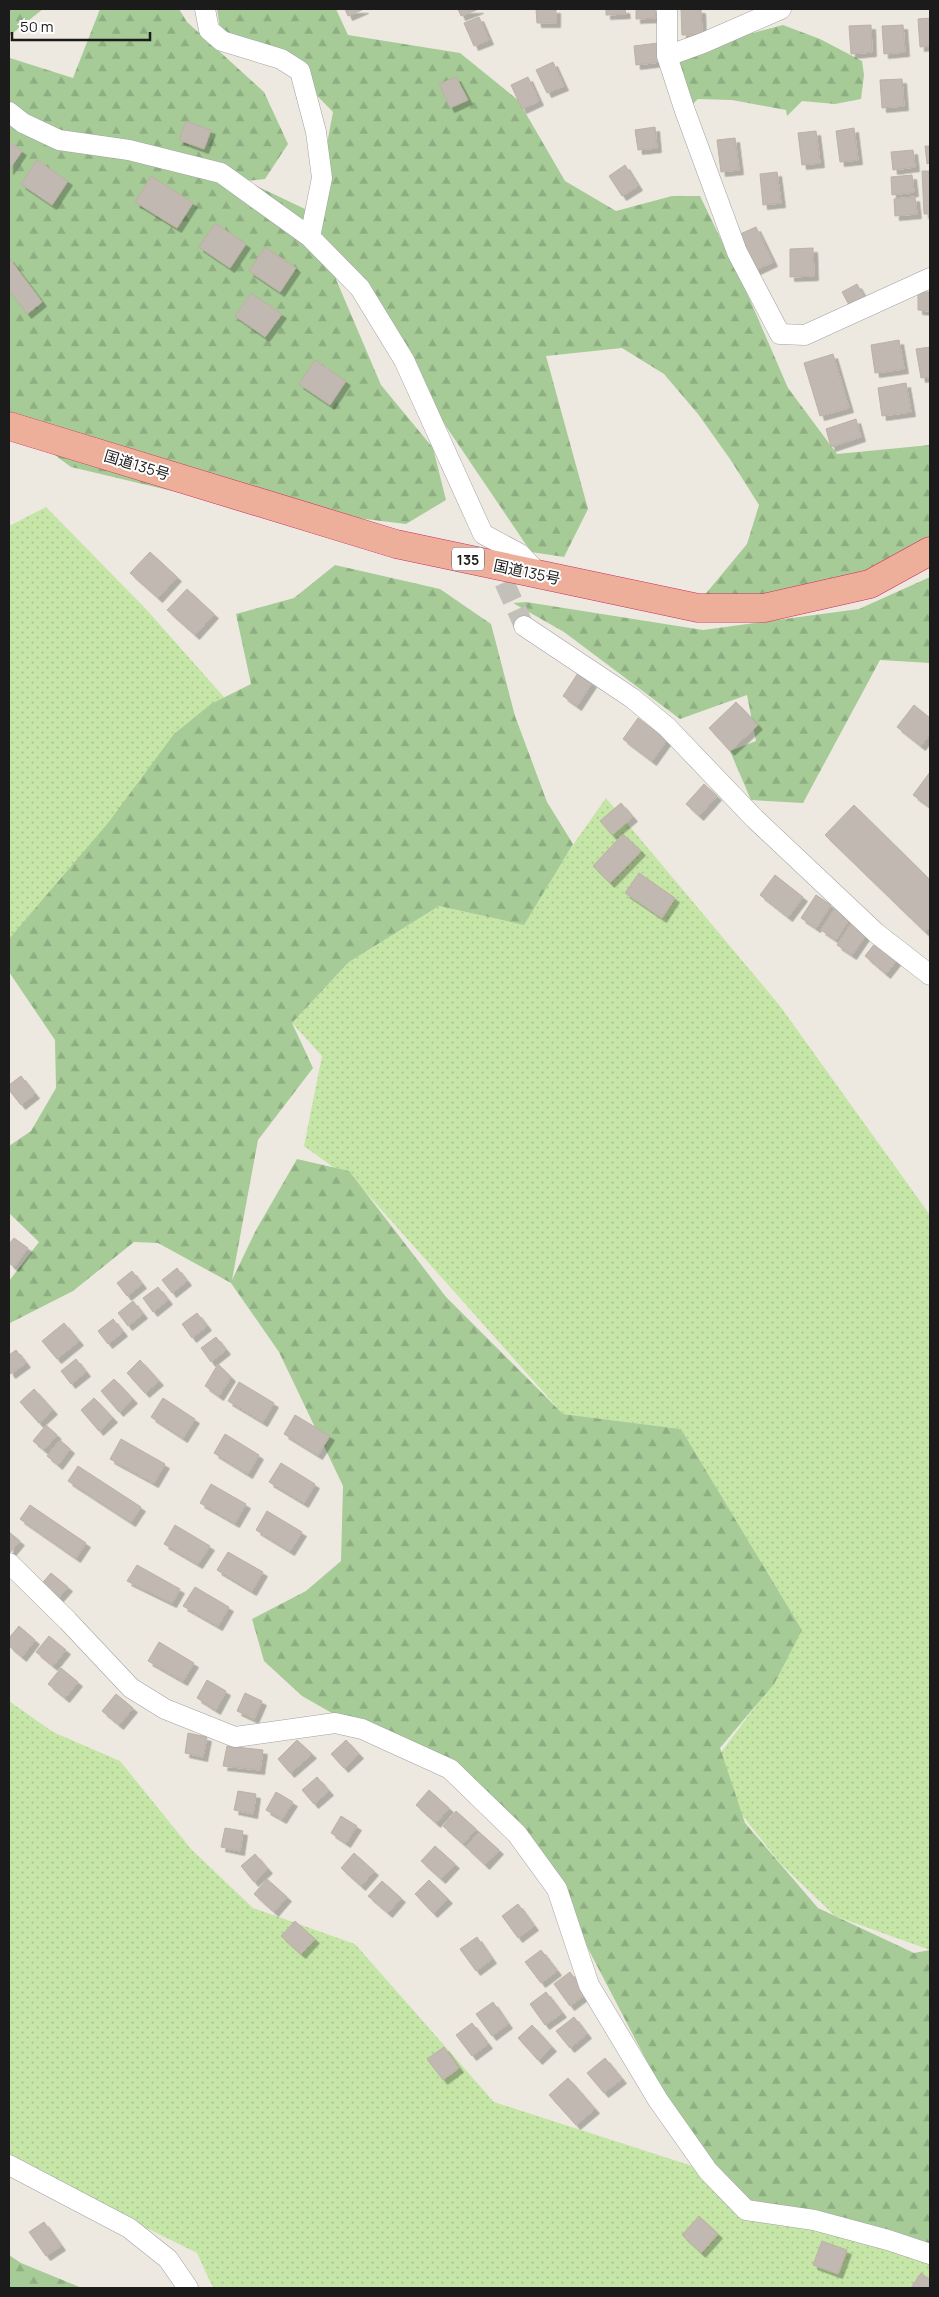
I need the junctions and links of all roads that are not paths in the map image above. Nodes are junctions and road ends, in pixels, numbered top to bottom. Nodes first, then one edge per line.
1 (205, 9) edge
2 (667, 9) edge
3 (781, 9) edge
4 (667, 56) junction
5 (9, 112) edge
6 (310, 237) junction
7 (930, 278) edge
8 (9, 426) edge
9 (930, 551) edge
10 (539, 574) junction
11 (524, 626) tunnel mouth
12 (930, 976) edge
13 (9, 1564) edge
14 (9, 2165) edge
15 (930, 2254) edge
16 (188, 2288) edge

1 - 6 street
2 - 4 street
3 - 4 street
4 - 7 street
5 - 6 street
6 - 10 street
8 - 10 highway, 国道135号 / 135
9 - 10 highway, 国道135号 / 135
11 - 12 street
13 - 15 street
14 - 16 street

